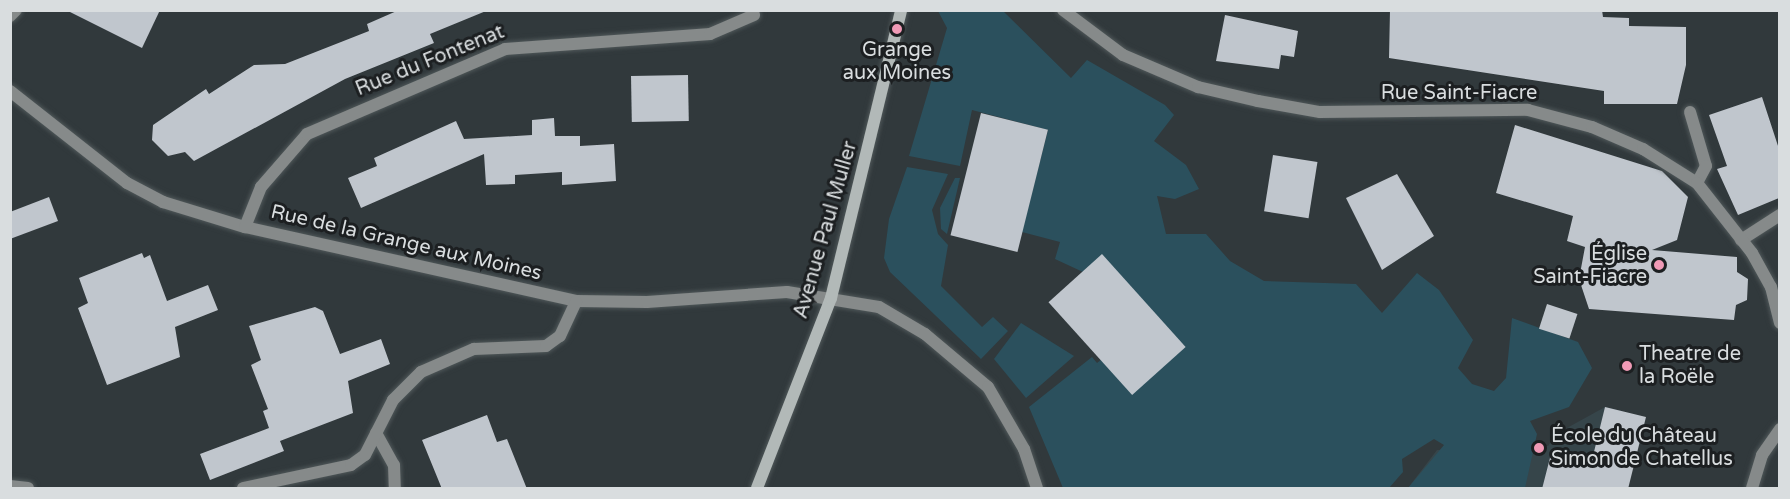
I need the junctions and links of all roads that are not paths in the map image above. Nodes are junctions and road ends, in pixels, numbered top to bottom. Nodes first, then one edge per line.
1 (15, 10) edge
2 (901, 10) edge
3 (1063, 10) edge
4 (754, 15) dead end
5 (10, 16) edge
6 (10, 91) edge
7 (1690, 112) dead end
8 (1697, 183) junction
9 (1779, 215) edge
10 (245, 227) junction
11 (1741, 240) junction
12 (831, 298) junction
13 (576, 301) junction
14 (1779, 323) edge
15 (1779, 429) edge
16 (376, 433) junction
17 (10, 486) edge
18 (28, 489) edge
19 (243, 489) edge
20 (395, 489) edge
21 (757, 489) edge
22 (1037, 489) edge
23 (1752, 489) edge

1 - 5 street
2 - 12 main road, Avenue Paul Muller
3 - 8 street, Rue Saint-Fiacre
4 - 10 street, Rue du Fontenat
6 - 10 street, Rue de la Grange aux Moines
7 - 8 street
8 - 11 street, Rue Saint-Fiacre
9 - 11 street
10 - 13 street, Rue de la Grange aux Moines
11 - 14 street, Rue Saint-Fiacre
12 - 13 street, Rue de la Grange aux Moines
12 - 21 main road, Avenue Paul Muller
12 - 22 street, Rue de la Grange aux Moines
13 - 16 street
15 - 23 street
16 - 19 street
16 - 20 street
17 - 18 street

